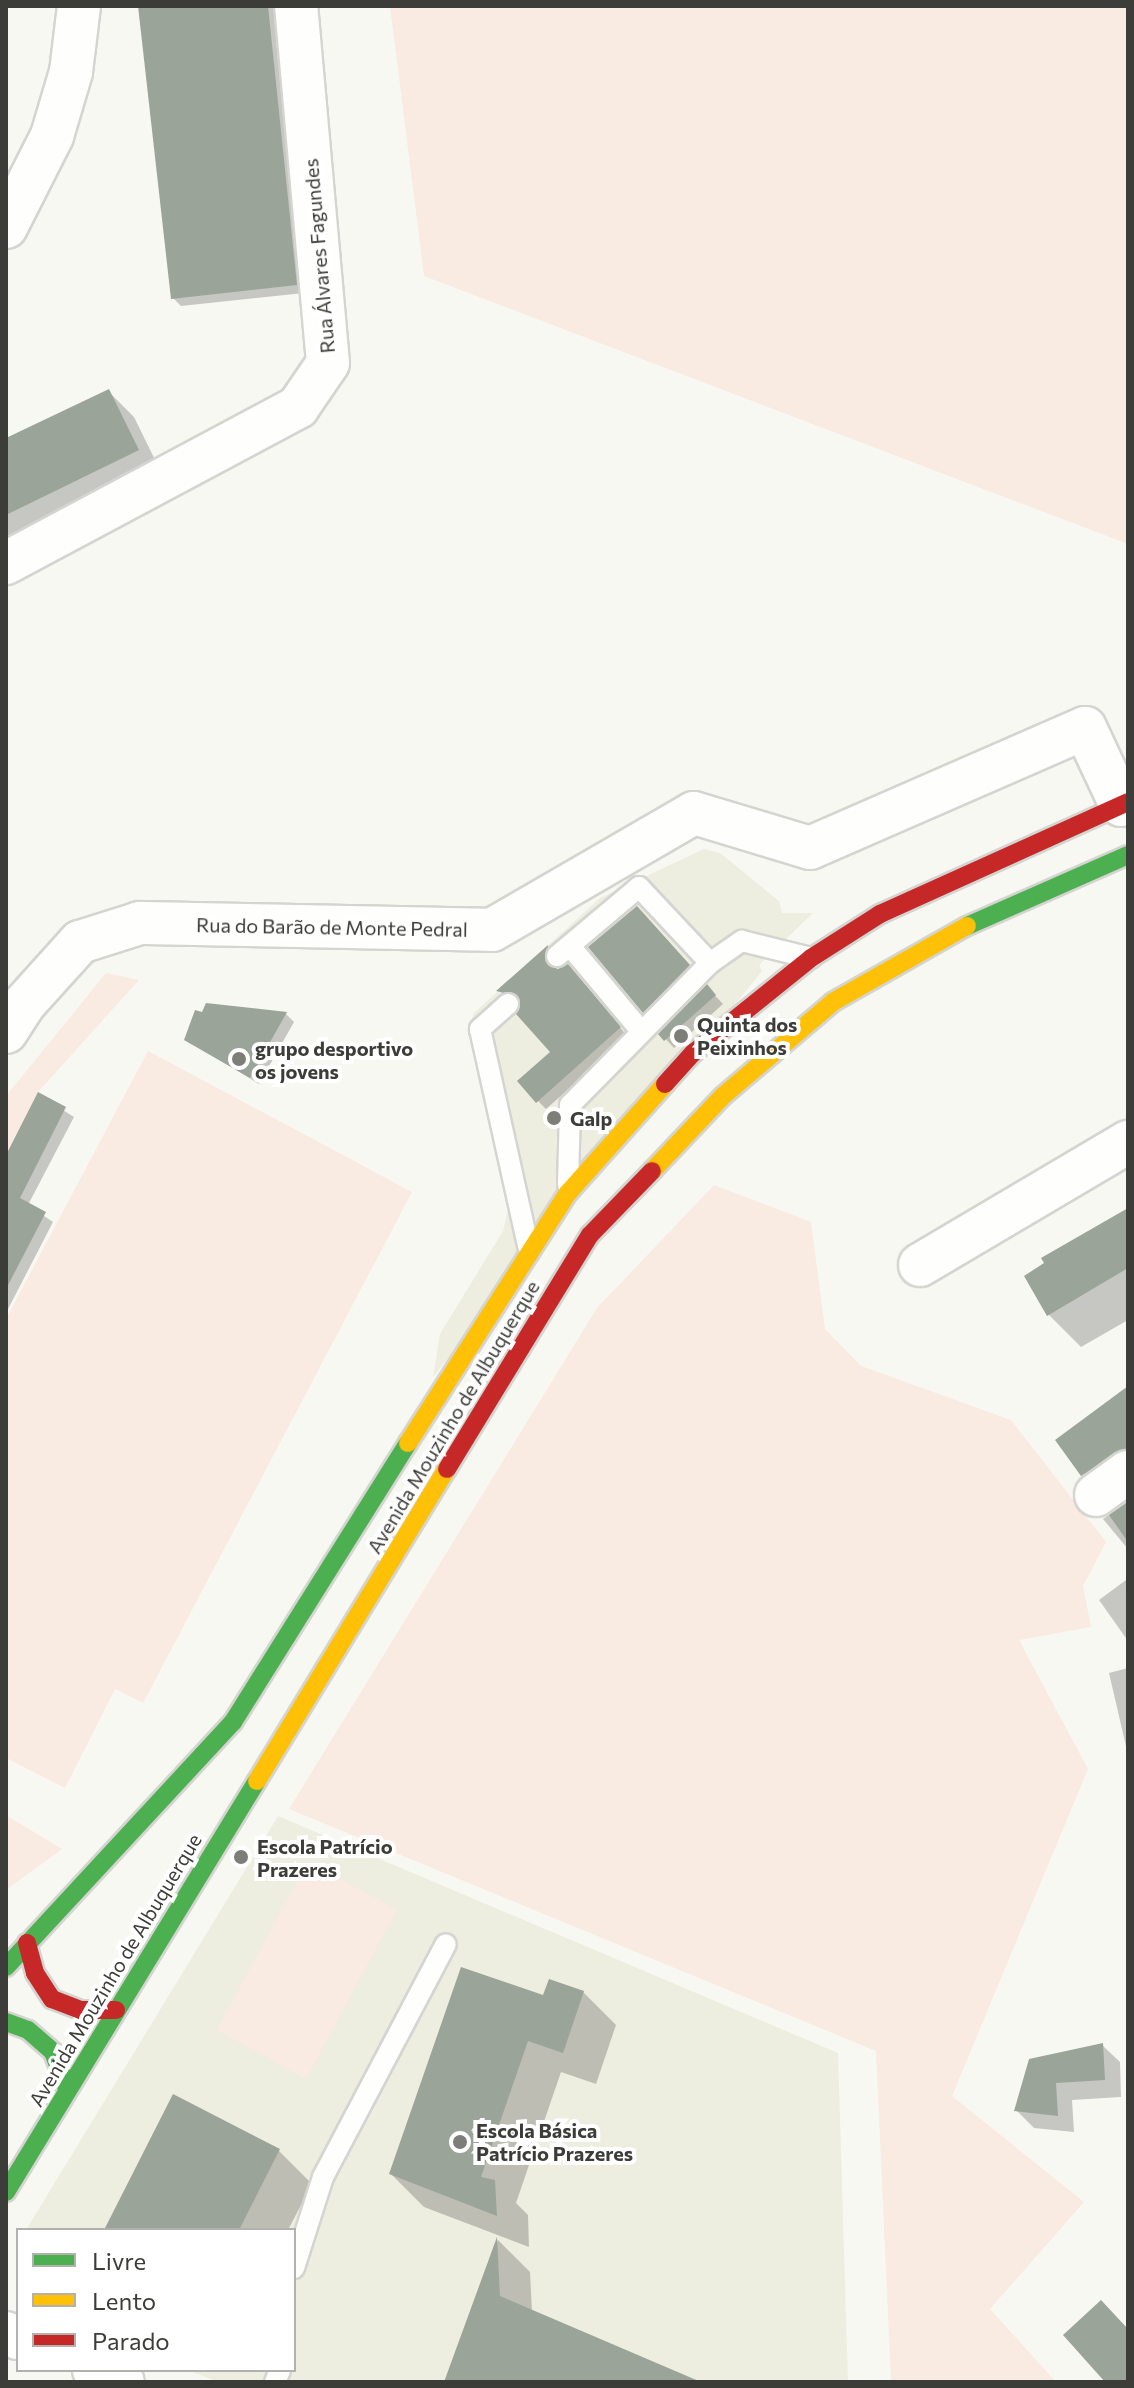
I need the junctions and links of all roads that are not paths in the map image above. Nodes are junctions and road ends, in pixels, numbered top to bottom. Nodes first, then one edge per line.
1 (79, 6) edge
2 (296, 6) edge
3 (6, 227) edge
4 (6, 563) edge
5 (1125, 804) edge
6 (1128, 855) edge
7 (811, 958) junction
8 (710, 963) junction
9 (508, 1004) dead end
10 (641, 1031) junction
11 (6, 1032) edge
12 (1128, 1142) edge
13 (568, 1193) junction
14 (529, 1250) junction
15 (920, 1265) dead end
16 (27, 1943) junction
17 (446, 1944) dead end
18 (6, 1967) edge
19 (116, 2010) junction
20 (6, 2022) edge
21 (67, 2089) junction
22 (6, 2192) edge
23 (296, 2262) edge
24 (99, 2372) edge
25 (123, 2382) edge

1 - 3 street
2 - 4 street, Rua Álvares Fagundes
5 - 7 main road, Avenida Mouzinho de Albuquerque
5 - 11 street, Rua do Barão de Monte Pedral
6 - 19 main road, Avenida Mouzinho de Albuquerque
7 - 8 lane
7 - 13 main road, Avenida Mouzinho de Albuquerque
8 - 10 lane
8 - 10 lane
9 - 14 lane
10 - 13 lane
12 - 15 street
13 - 14 main road, Avenida Mouzinho de Albuquerque
14 - 16 main road, Avenida Mouzinho de Albuquerque
16 - 18 main road, Avenida Mouzinho de Albuquerque
16 - 19 main road
17 - 23 lane
19 - 21 main road, Avenida Mouzinho de Albuquerque
20 - 21 main road
21 - 22 main road, Avenida Mouzinho de Albuquerque
24 - 25 street

